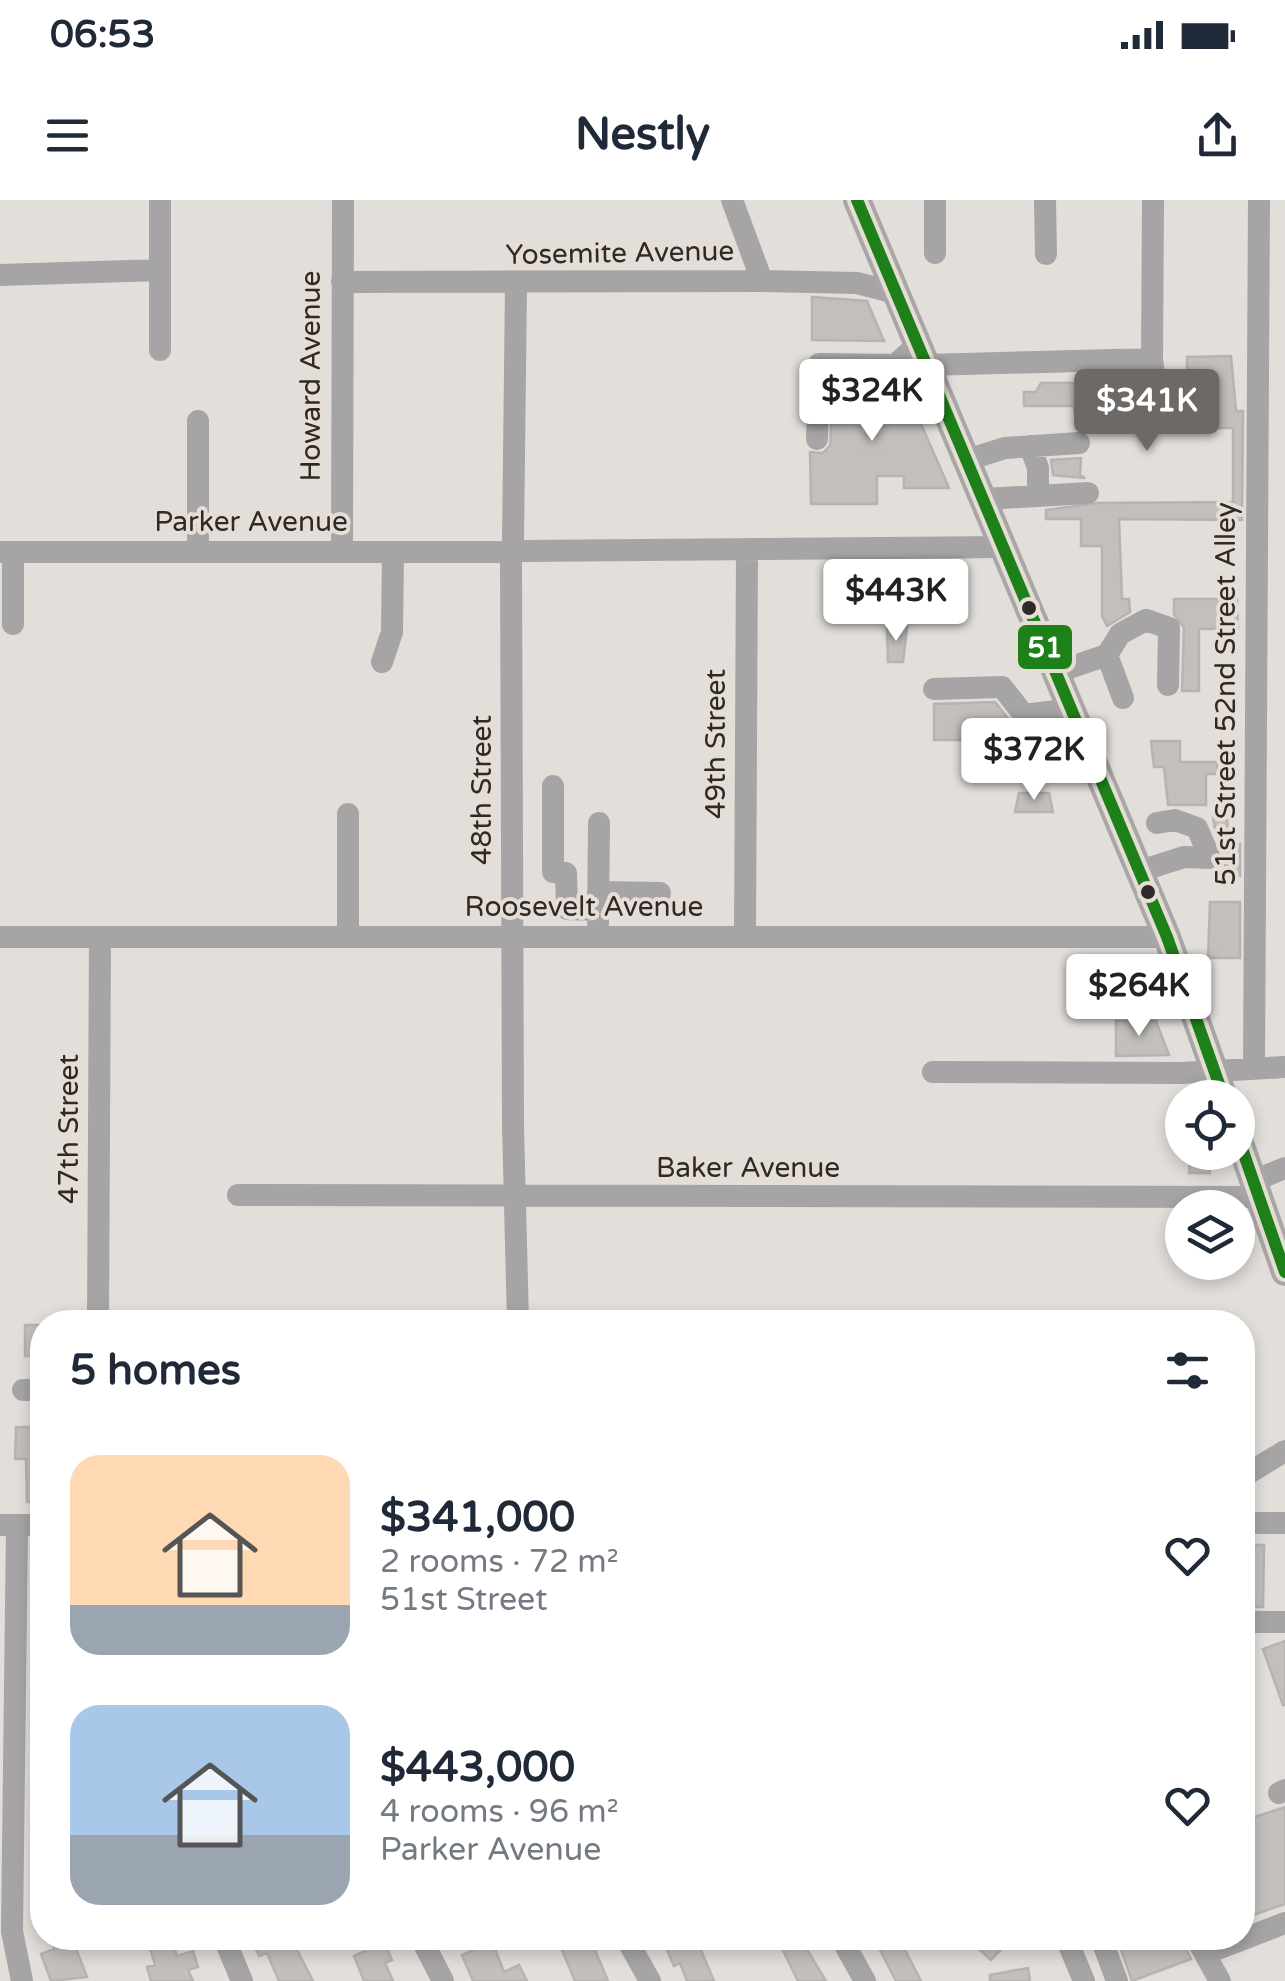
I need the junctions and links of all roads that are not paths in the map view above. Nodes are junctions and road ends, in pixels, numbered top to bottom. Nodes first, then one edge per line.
1 (160, 200) edge
2 (343, 200) edge
3 (732, 200) edge
4 (858, 200) edge
5 (935, 200) edge
6 (1045, 200) edge
7 (1152, 200) edge
8 (1259, 200) edge
9 (935, 253) dead end
10 (1046, 254) dead end
11 (160, 270) junction
12 (0, 274) edge
13 (762, 281) junction
14 (342, 282) junction
15 (516, 284) junction
16 (896, 293) junction
17 (160, 350) dead end
18 (923, 354) junction
19 (1152, 358) junction
20 (1156, 389) dead end
21 (198, 421) dead end
22 (817, 438) dead end
23 (1079, 443) dead end
24 (1030, 446) junction
25 (967, 460) junction
26 (1088, 493) dead end
27 (1038, 494) junction
28 (985, 499) junction
29 (1006, 547) junction
30 (747, 551) junction
31 (7, 552) edge
32 (198, 552) junction
33 (342, 552) junction
34 (393, 552) junction
35 (513, 552) junction
36 (13, 624) dead end
37 (1107, 655) junction
38 (382, 662) dead end
39 (1057, 672) junction
40 (1168, 685) dead end
41 (934, 689) dead end
42 (1123, 698) dead end
43 (1072, 709) junction
44 (553, 786) dead end
45 (348, 814) dead end
46 (599, 823) dead end
47 (1157, 823) dead end
48 (1140, 872) junction
49 (566, 873) junction
50 (598, 892) junction
51 (660, 893) dead end
52 (0, 937) edge
53 (100, 937) junction
54 (348, 937) junction
55 (512, 937) junction
56 (598, 937) junction
57 (745, 937) junction
58 (1167, 937) junction
59 (1285, 1067) edge
60 (1254, 1068) junction
61 (1214, 1069) junction
62 (933, 1072) dead end
63 (1218, 1080) edge
64 (1285, 1168) edge
65 (1249, 1170) edge
66 (1256, 1189) junction
67 (238, 1195) dead end
68 (516, 1198) junction
69 (1285, 1272) edge
70 (98, 1310) edge
71 (518, 1310) edge
72 (1285, 1452) edge
73 (1255, 1470) edge
74 (1285, 1522) edge
75 (1255, 1523) edge
76 (9, 1525) edge
77 (1255, 1622) edge
78 (1285, 1622) edge
79 (1285, 1923) edge
80 (6, 1931) edge
81 (1255, 1931) edge
82 (229, 1950) edge
83 (426, 1950) edge
84 (633, 1950) edge
85 (848, 1950) edge
86 (1071, 1950) edge
87 (1106, 1950) edge
88 (1204, 1950) edge
89 (22, 1981) edge
90 (242, 1981) edge
91 (442, 1981) edge
92 (650, 1981) edge
93 (865, 1981) edge
94 (1084, 1981) edge
95 (1117, 1981) edge
96 (1220, 1981) edge

1 - 11 street
2 - 14 street, Howard Avenue
3 - 13 street
4 - 16 main road
5 - 9 street
6 - 10 street
7 - 19 street
8 - 60 street, 51st Street 52nd Street Alley
11 - 12 street
11 - 17 street
13 - 15 street, Yosemite Avenue
13 - 16 street, Yosemite Avenue
14 - 15 street, Yosemite Avenue
14 - 33 street, Howard Avenue
15 - 35 street, 48th Street
16 - 18 main road
18 - 19 street
18 - 22 street
18 - 25 main road
19 - 20 street
21 - 32 street
23 - 24 street
24 - 25 street
24 - 27 street
25 - 28 main road
26 - 27 street
27 - 28 street
28 - 29 main road
29 - 30 street, Parker Avenue
29 - 39 main road
30 - 35 street, Parker Avenue
30 - 57 street, 49th Street
31 - 32 street, Parker Avenue
31 - 36 street
32 - 33 street, Parker Avenue
33 - 34 street, Parker Avenue
34 - 35 street, Parker Avenue
34 - 38 street
35 - 55 street, 48th Street
37 - 39 street
37 - 40 street
37 - 42 street
39 - 43 main road
41 - 43 street
43 - 48 main road
44 - 49 street
45 - 54 street
46 - 50 street
47 - 48 street
48 - 58 main road
49 - 50 street
49 - 50 street
50 - 51 street
50 - 56 street
52 - 53 street, Roosevelt Avenue
53 - 54 street, Roosevelt Avenue
53 - 70 street, 47th Street
54 - 55 street, Roosevelt Avenue
55 - 56 street, Roosevelt Avenue
55 - 68 street, 48th Street
56 - 57 street, Roosevelt Avenue
57 - 58 street, Roosevelt Avenue
58 - 61 main road
59 - 60 street
60 - 61 street
61 - 62 street
61 - 63 main road
64 - 66 street
65 - 66 main road
66 - 68 street, Baker Avenue
66 - 69 main road
67 - 68 street, Baker Avenue
68 - 71 street, 48th Street
72 - 73 street
74 - 75 street
76 - 80 street
77 - 78 street
79 - 81 street
80 - 89 street
82 - 90 street
83 - 91 street
84 - 92 street
85 - 93 street
86 - 94 street
87 - 95 street
88 - 96 street

